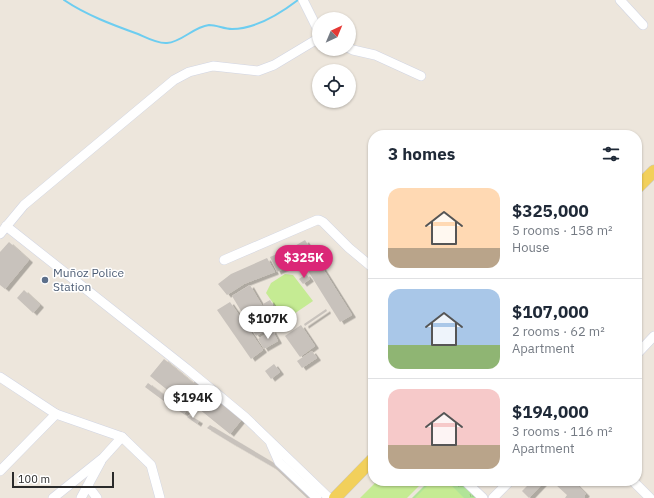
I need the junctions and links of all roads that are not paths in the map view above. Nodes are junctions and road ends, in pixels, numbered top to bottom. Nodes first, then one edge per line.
1 (303, 0) edge
2 (620, 0) edge
3 (312, 18) edge
4 (643, 25) dead end
5 (312, 42) edge
6 (356, 51) edge
7 (421, 76) dead end
8 (654, 171) edge
9 (642, 183) edge
10 (6, 226) junction
11 (0, 234) edge
12 (224, 260) dead end
13 (368, 264) edge
14 (654, 336) edge
15 (642, 349) edge
16 (0, 377) edge
17 (56, 414) junction
18 (122, 437) junction
19 (269, 439) junction
20 (103, 458) junction
21 (368, 464) edge
22 (0, 471) edge
23 (88, 486) junction
24 (470, 486) edge
25 (505, 486) edge
26 (637, 486) edge
27 (53, 498) edge
28 (81, 498) edge
29 (97, 498) edge
30 (160, 498) edge
31 (317, 498) edge
32 (329, 498) edge
33 (335, 498) edge
34 (483, 498) edge
35 (493, 498) edge
36 (650, 498) edge

1 - 3 street
2 - 4 street
5 - 10 street
6 - 7 street
8 - 9 main road
10 - 11 street
10 - 19 street
12 - 13 street
14 - 15 street
16 - 17 street
17 - 18 street
17 - 22 street
18 - 20 street
18 - 30 street
19 - 31 street
19 - 32 street
20 - 23 street
20 - 27 street
21 - 33 main road
23 - 28 street
23 - 29 street
24 - 34 street
25 - 35 street
26 - 36 street

